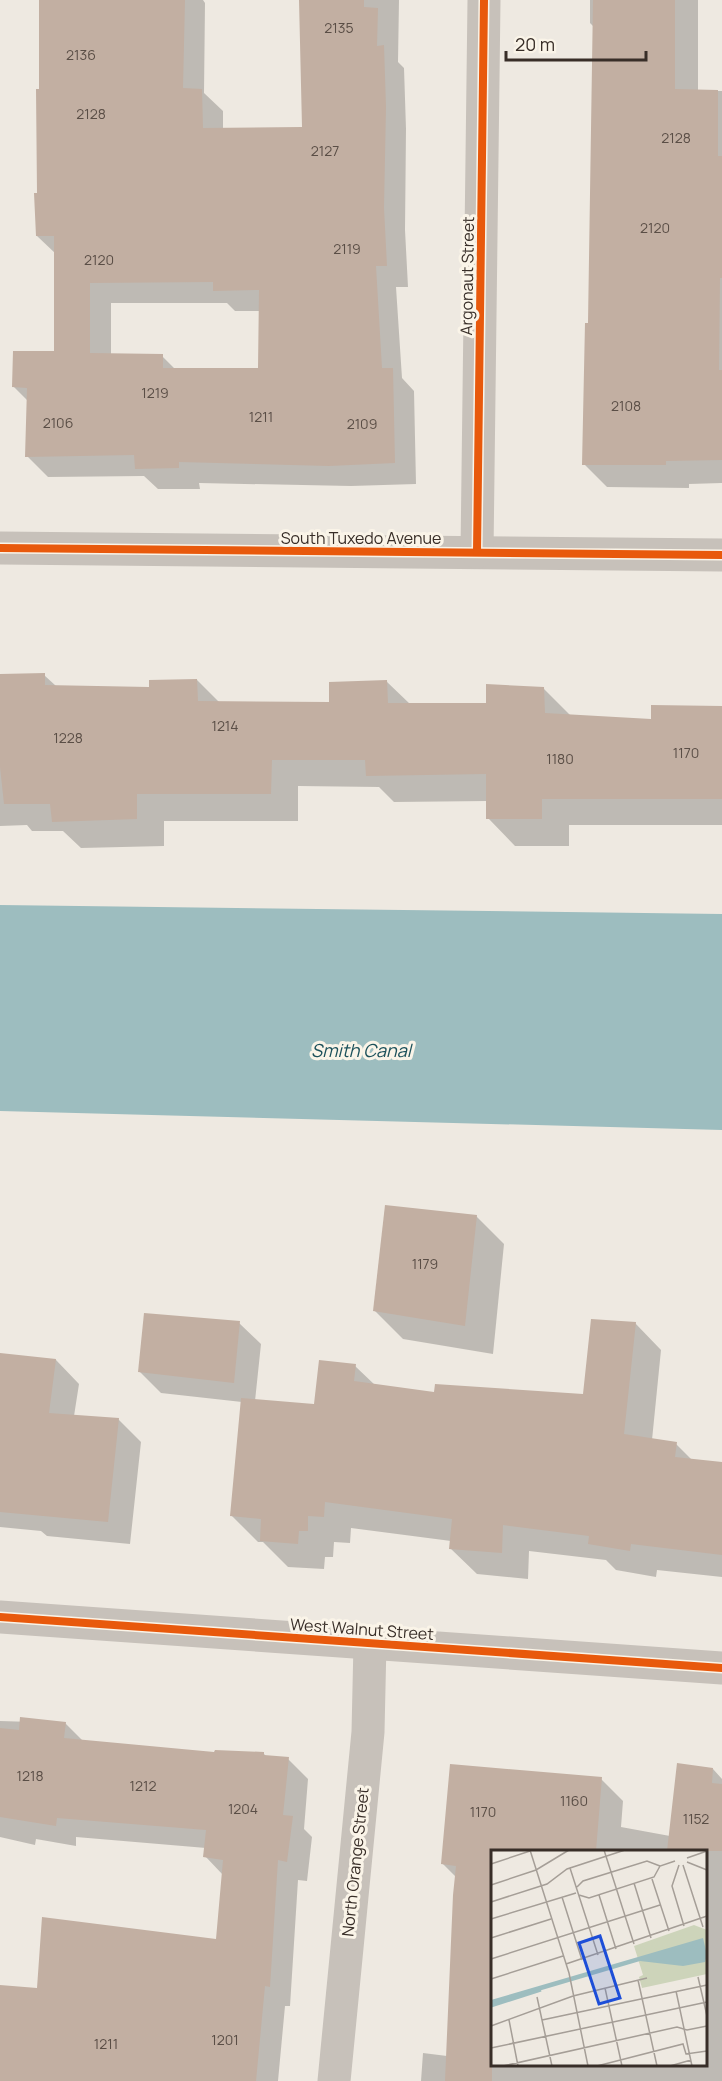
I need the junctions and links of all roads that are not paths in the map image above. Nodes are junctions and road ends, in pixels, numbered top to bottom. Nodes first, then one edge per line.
1 (484, 0) edge
2 (0, 548) edge
3 (477, 552) junction
4 (722, 555) edge
5 (0, 1617) edge
6 (370, 1643) junction
7 (722, 1668) edge
8 (334, 2081) edge

1 - 3 street, Argonaut Street
2 - 3 street, South Tuxedo Avenue
3 - 4 street, South Tuxedo Avenue
5 - 6 street, West Walnut Street
6 - 7 street, West Walnut Street
6 - 8 street, North Orange Street

